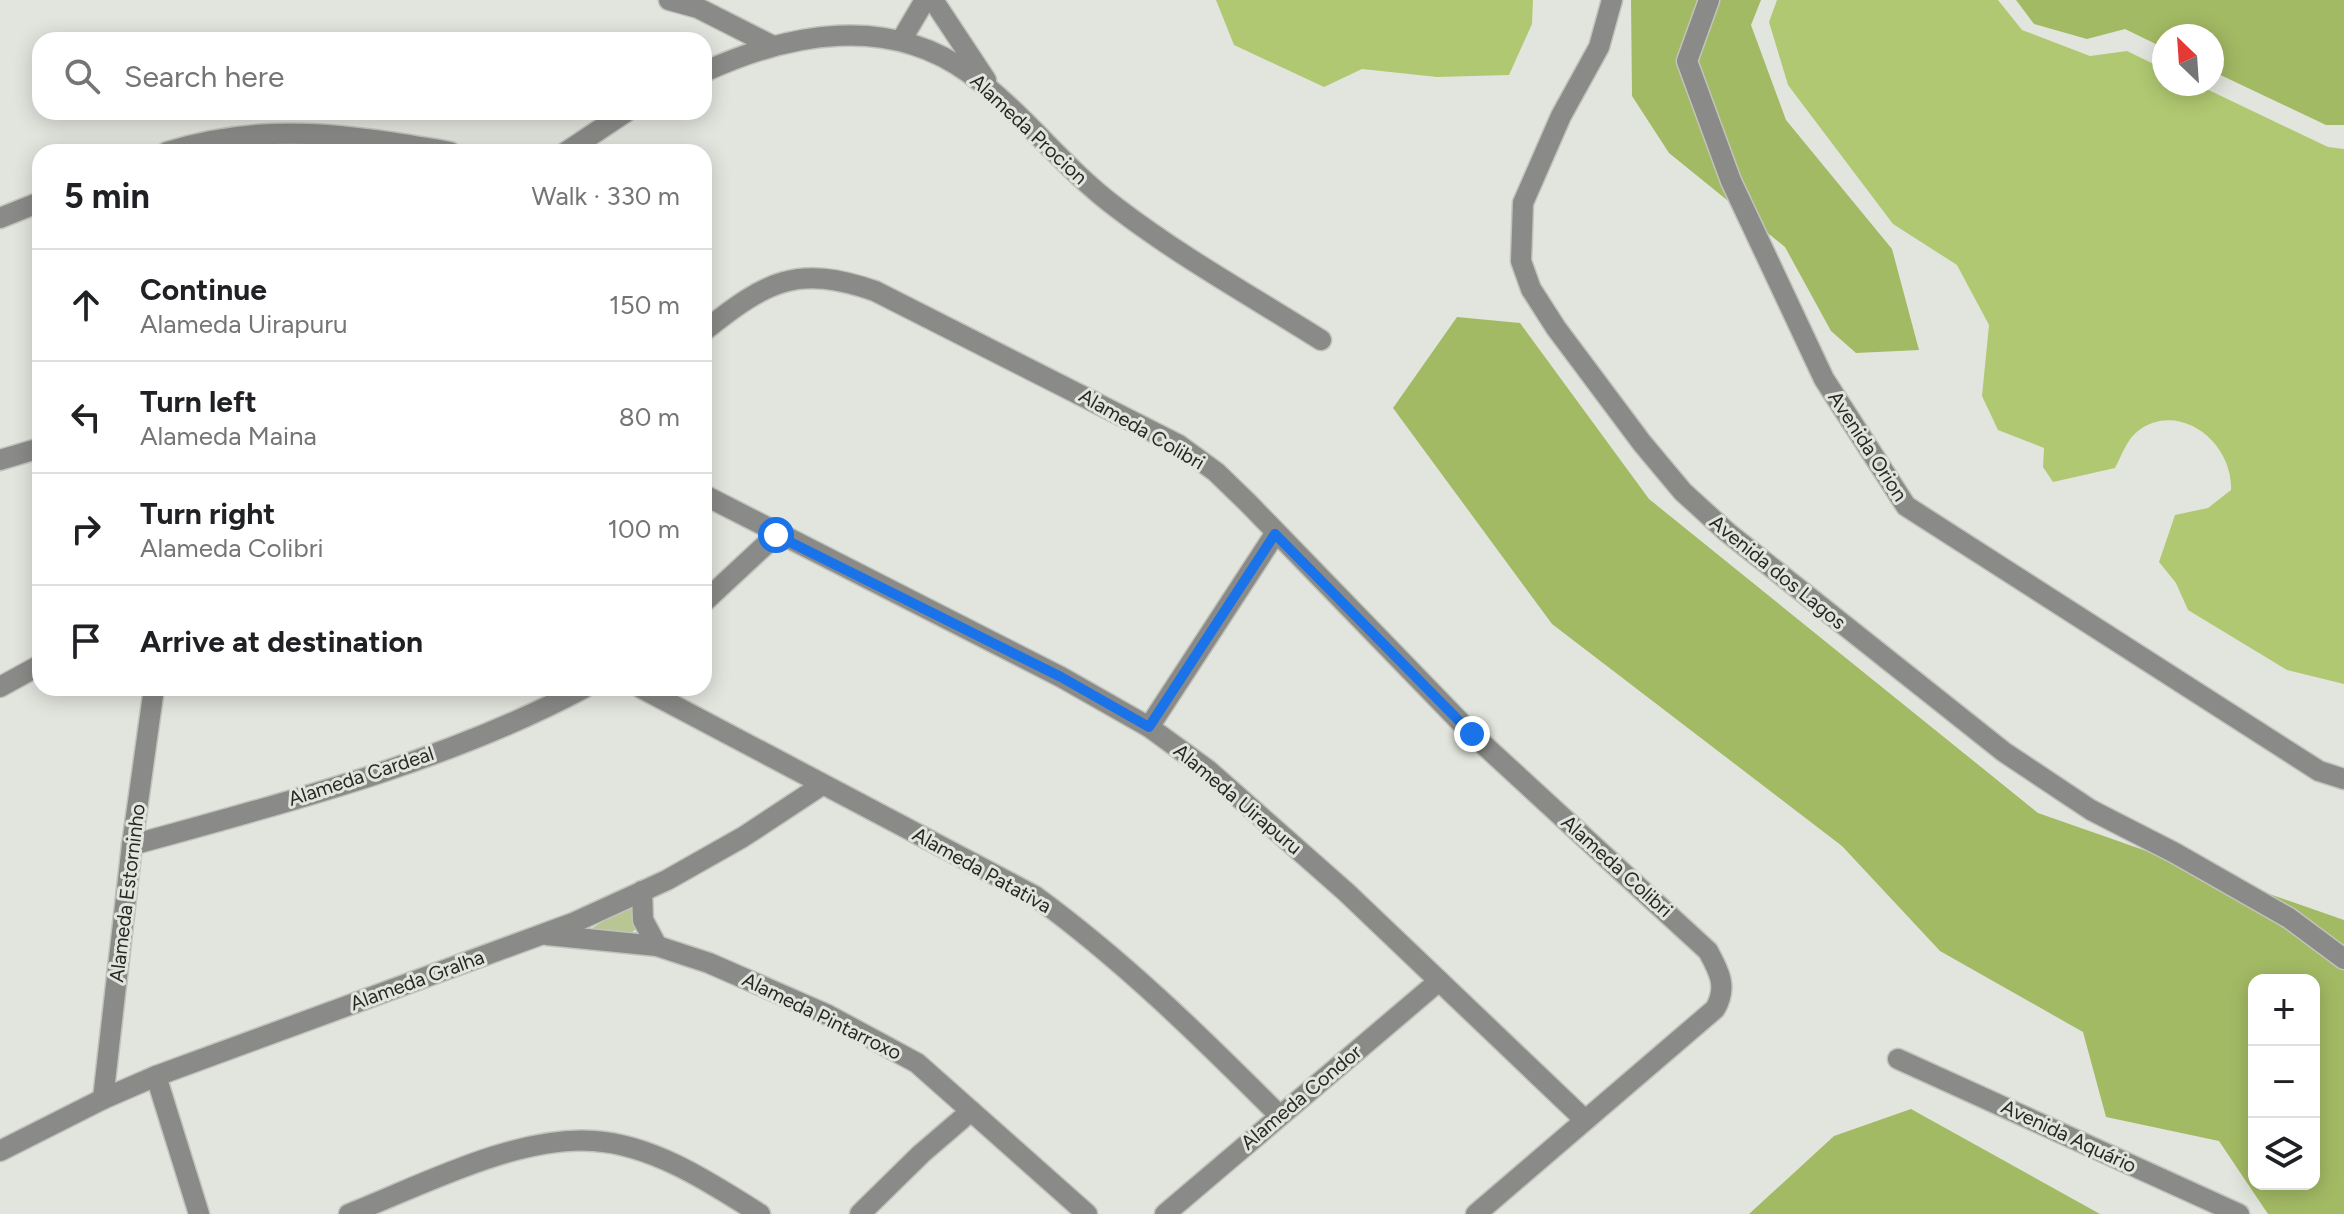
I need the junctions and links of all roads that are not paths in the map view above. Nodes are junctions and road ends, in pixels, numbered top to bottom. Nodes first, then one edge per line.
1 (669, 0) edge
2 (925, 0) edge
3 (933, 0) edge
4 (1612, 0) edge
5 (1709, 0) edge
6 (902, 39) junction
7 (773, 46) junction
8 (712, 68) edge
9 (998, 99) junction
10 (614, 120) edge
11 (192, 144) edge
12 (403, 144) edge
13 (578, 144) edge
14 (32, 205) edge
15 (0, 218) edge
16 (712, 325) edge
17 (1321, 340) dead end
18 (32, 450) edge
19 (0, 460) edge
20 (712, 499) edge
21 (1275, 534) junction
22 (776, 535) junction
23 (712, 595) edge
24 (32, 669) edge
25 (0, 687) edge
26 (153, 696) edge
27 (569, 696) edge
28 (656, 696) edge
29 (1149, 727) junction
30 (2344, 779) edge
31 (822, 785) junction
32 (132, 845) junction
33 (642, 891) junction
34 (539, 935) junction
35 (657, 946) junction
36 (2344, 959) edge
37 (1439, 981) junction
38 (1898, 1059) dead end
39 (156, 1076) junction
40 (103, 1099) junction
41 (971, 1111) junction
42 (1278, 1114) junction
43 (1585, 1120) junction
44 (0, 1151) edge
45 (199, 1214) edge
46 (349, 1214) edge
47 (760, 1214) edge
48 (860, 1214) edge
49 (1087, 1214) edge
50 (1165, 1214) edge
51 (1476, 1214) edge
52 (2239, 1214) edge

1 - 7 street
2 - 6 street
3 - 9 street
4 - 36 street, Avenida dos Lagos
5 - 30 street, Avenida Orion
6 - 7 street, Alameda Procion
6 - 9 street, Alameda Procion
7 - 8 street, Alameda Procion
9 - 17 street, Alameda Procion
10 - 13 street
11 - 12 street
14 - 15 street
16 - 21 street, Alameda Colibri
18 - 19 street
20 - 22 street, Alameda Uirapuru
21 - 29 street
21 - 43 street, Alameda Colibri
22 - 23 street
22 - 29 street, Alameda Uirapuru
24 - 25 street
26 - 32 street, Alameda Estorninho
27 - 32 street, Alameda Cardeal
28 - 31 street, Alameda Patativa
29 - 37 street, Alameda Uirapuru
31 - 33 street, Alameda Gralha
31 - 42 street, Alameda Patativa
32 - 40 street, Alameda Estorninho
33 - 34 street, Alameda Gralha
33 - 35 street
34 - 35 street, Alameda Pintarroxo
34 - 39 street, Alameda Gralha
35 - 41 street, Alameda Pintarroxo
37 - 42 street, Alameda Condor
37 - 43 street, Alameda Uirapuru
38 - 52 street, Avenida Aquário
39 - 40 street, Alameda Gralha
39 - 45 street
40 - 44 street, Alameda Gralha
41 - 48 street
41 - 49 street, Alameda Pintarroxo
42 - 50 street, Alameda Condor
43 - 51 street
46 - 47 street

